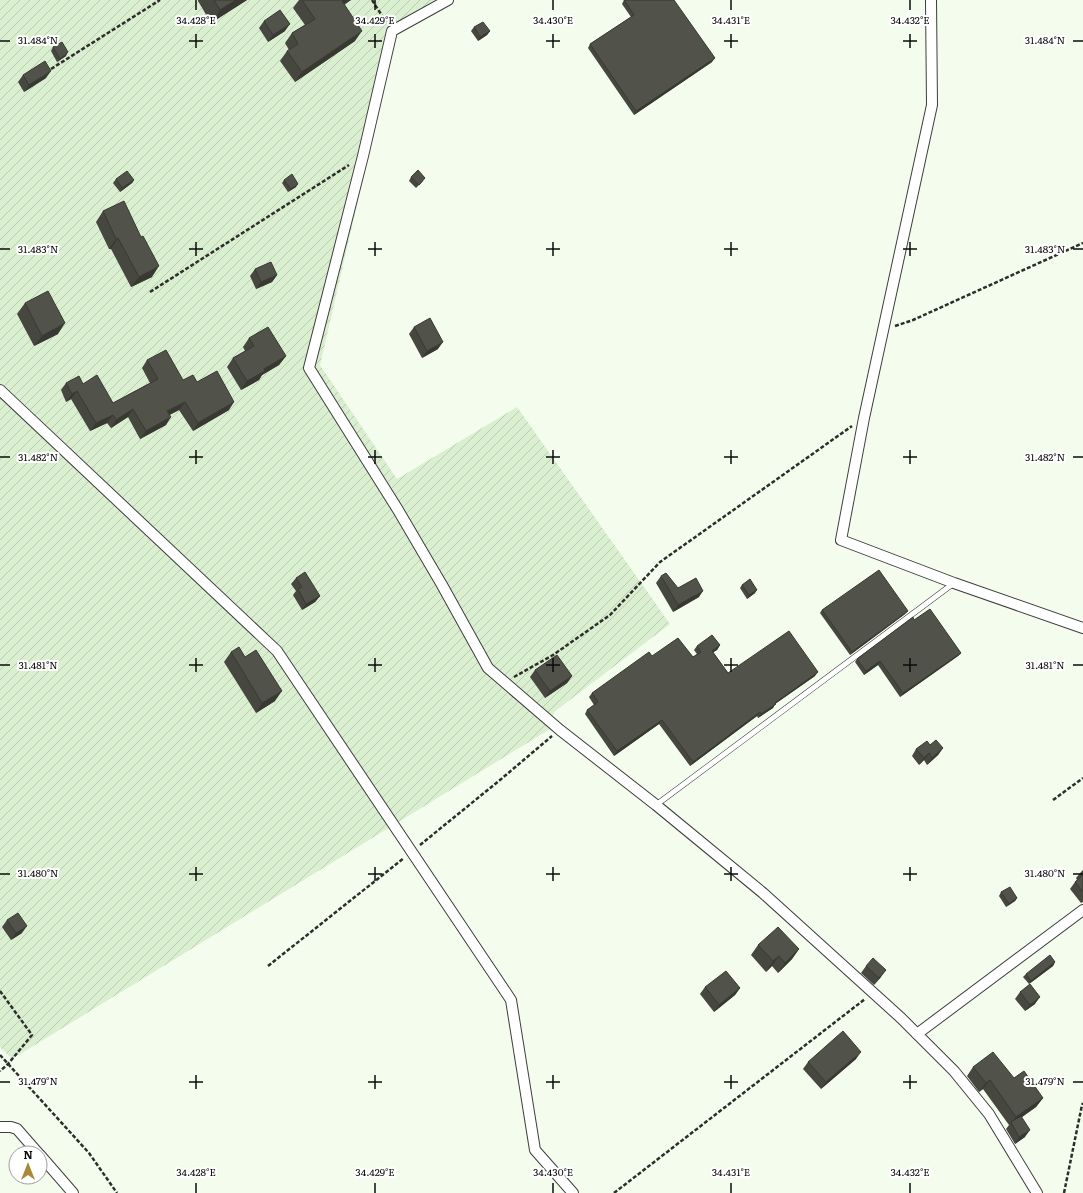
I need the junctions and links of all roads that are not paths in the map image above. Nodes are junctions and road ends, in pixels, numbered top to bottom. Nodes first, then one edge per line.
1 (448, 0) edge
2 (931, 0) edge
3 (0, 390) edge
4 (954, 583) junction
5 (1083, 628) edge
6 (656, 804) junction
7 (1083, 910) edge
8 (917, 1034) junction
9 (0, 1128) edge
10 (31, 1145) edge
11 (48, 1164) edge
12 (73, 1193) edge
13 (573, 1193) edge
14 (1037, 1193) edge

1 - 6 street
2 - 4 street
3 - 13 street
4 - 5 street
4 - 6 lane
6 - 8 street
7 - 8 street
8 - 14 street
9 - 10 street
11 - 12 street

